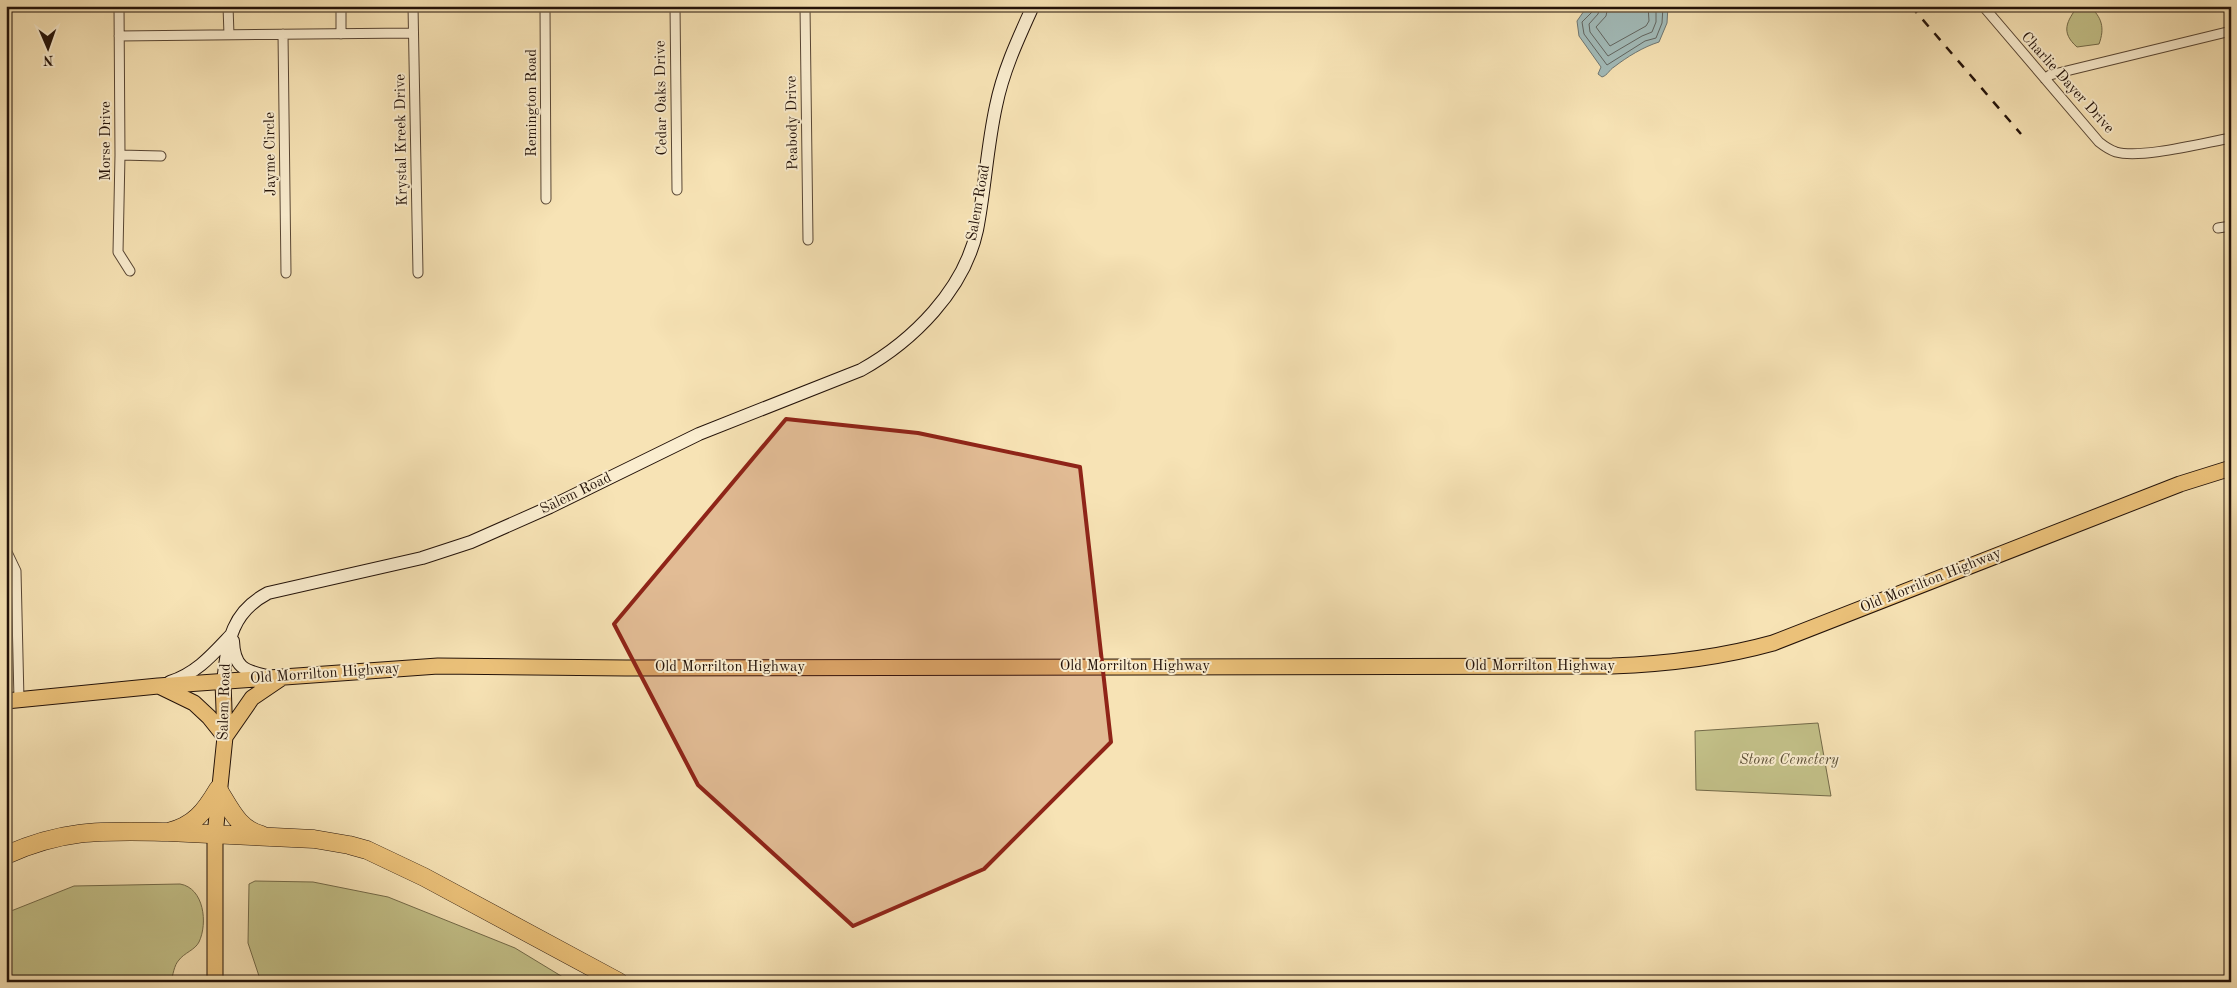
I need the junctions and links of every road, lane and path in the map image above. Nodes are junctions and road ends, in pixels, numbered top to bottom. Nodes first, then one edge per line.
1 (119, 6) edge
2 (228, 6) edge
3 (341, 6) edge
4 (413, 6) edge
5 (545, 6) edge
6 (675, 6) edge
7 (805, 6) edge
8 (1033, 6) edge
9 (1983, 6) edge
10 (2231, 31) edge
11 (413, 33) junction
12 (284, 34) junction
13 (341, 34) junction
14 (229, 35) junction
15 (119, 36) junction
16 (2045, 79) junction
17 (2231, 138) edge
18 (120, 155) junction
19 (161, 156) dead end
20 (677, 190) dead end
21 (546, 199) dead end
22 (2231, 226) edge
23 (2218, 228) dead end
24 (808, 240) dead end
25 (130, 272) dead end
26 (286, 273) dead end
27 (418, 273) dead end
28 (2231, 468) edge
29 (6, 550) edge
30 (232, 634) junction
31 (281, 678) junction
32 (223, 682) junction
33 (158, 686) junction
34 (13, 700) edge
35 (225, 737) junction
36 (218, 789) junction
37 (168, 832) junction
38 (215, 835) junction
39 (282, 838) junction
40 (6, 855) edge
41 (215, 982) edge
42 (618, 982) edge

1 - 15 street, Morse Drive
2 - 14 street
3 - 13 street
4 - 11 street, Krystal Kreek Drive
5 - 21 street, Remington Road
6 - 20 street, Cedar Oaks Drive
7 - 24 street, Peabody Drive
8 - 30 main road, Salem Road
9 - 16 street, Charlie Dayer Drive
10 - 16 street
11 - 13 street
11 - 27 street, Krystal Kreek Drive
12 - 13 street
12 - 14 street
12 - 26 street, Jayme Circle
14 - 15 street
15 - 18 street, Morse Drive
16 - 17 street, Charlie Dayer Drive
18 - 19 street
18 - 25 street, Morse Drive
22 - 23 street
28 - 31 main road, Old Morrilton Highway
29 - 34 street
30 - 31 main road
30 - 32 main road, Salem Road
30 - 33 main road
31 - 32 main road, Old Morrilton Highway
31 - 35 main road
32 - 33 main road, Old Morrilton Highway
32 - 35 main road, Salem Road
33 - 34 main road, Old Morrilton Highway
33 - 35 main road
35 - 36 main road, Salem Road
36 - 37 highway
36 - 38 main road, Salem Road
36 - 39 highway
37 - 38 highway
37 - 40 highway
38 - 39 highway
38 - 41 main road, Salem Road
39 - 42 highway

